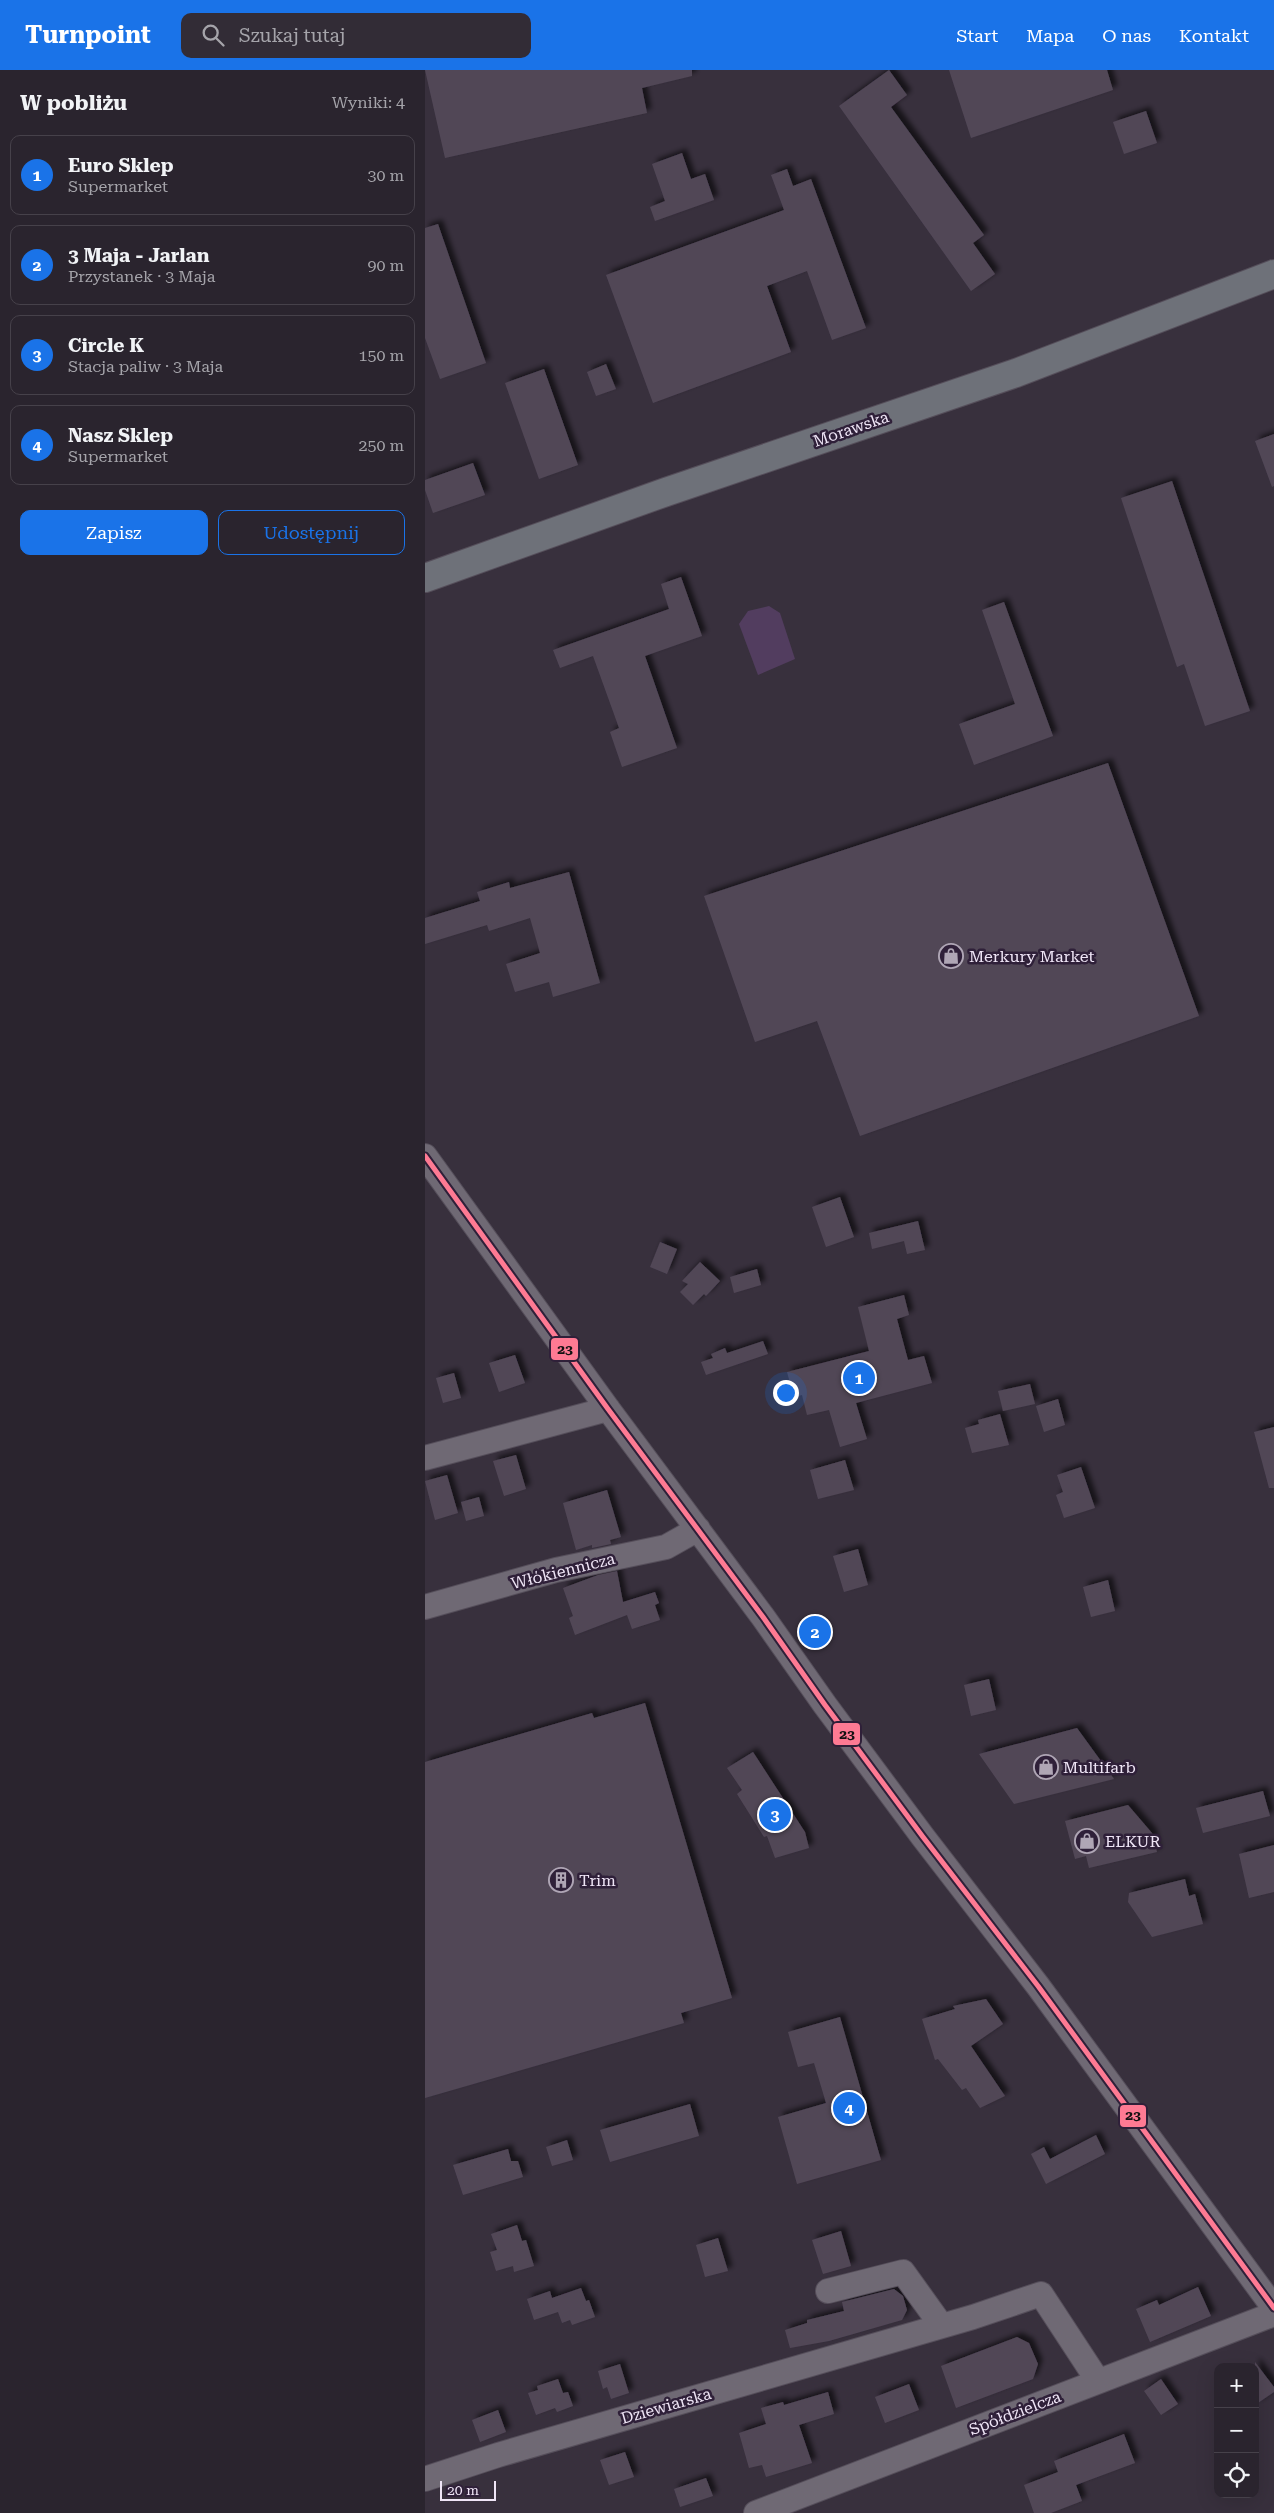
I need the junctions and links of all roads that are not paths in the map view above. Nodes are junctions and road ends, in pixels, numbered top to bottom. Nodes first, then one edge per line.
1 (1274, 274) edge
2 (425, 578) edge
3 (425, 1156) edge
4 (608, 1409) junction
5 (425, 1458) edge
6 (698, 1529) junction
7 (425, 1607) edge
8 (828, 2292) dead end
9 (1274, 2308) edge
10 (1274, 2314) edge
11 (941, 2325) junction
12 (1098, 2381) junction
13 (425, 2479) edge
14 (756, 2513) edge

1 - 2 main road, Morawska
3 - 4 street
4 - 5 street
4 - 6 street
6 - 7 street, Włókiennicza
6 - 9 street
8 - 11 street
10 - 12 street, Spółdzielcza
11 - 12 street, Dziewiarska
11 - 13 street, Dziewiarska
12 - 14 street, Spółdzielcza

